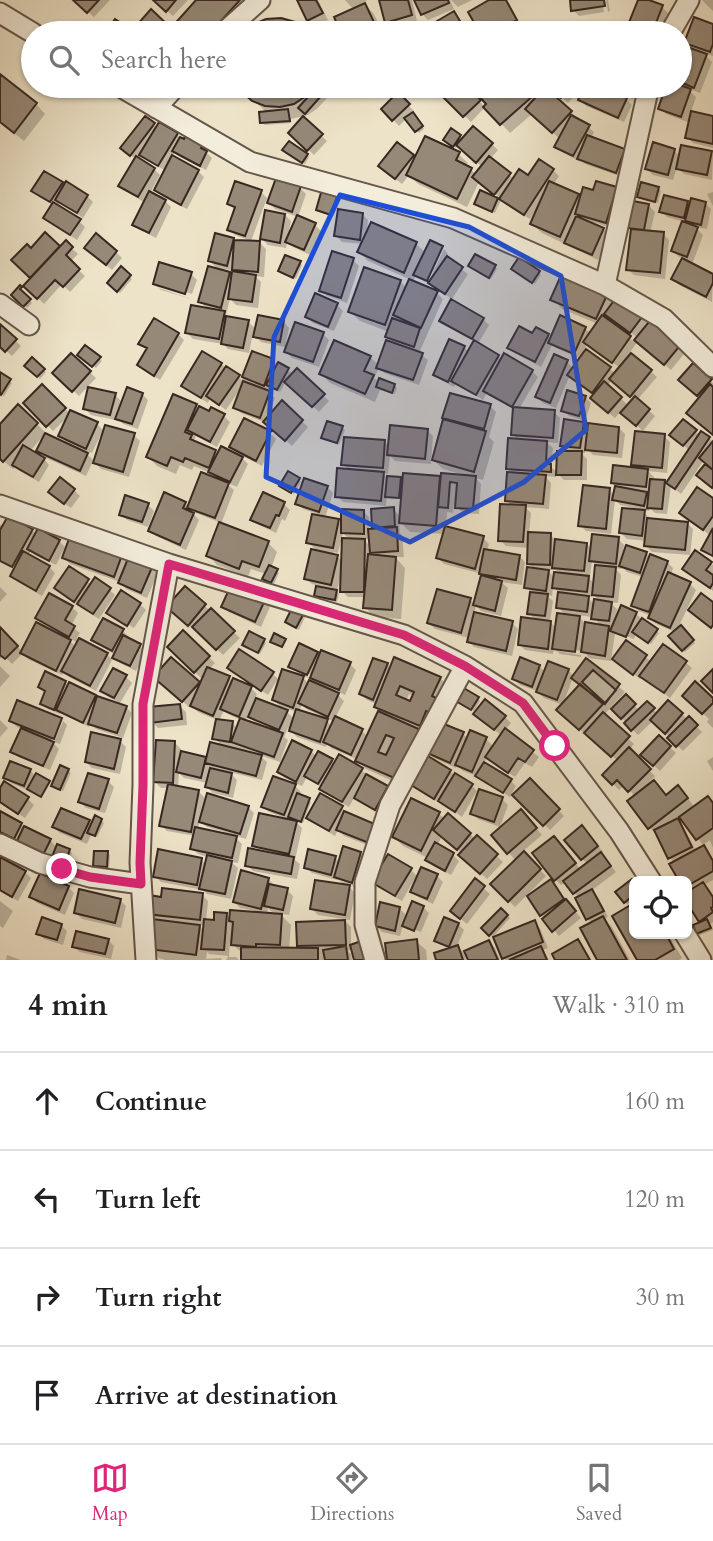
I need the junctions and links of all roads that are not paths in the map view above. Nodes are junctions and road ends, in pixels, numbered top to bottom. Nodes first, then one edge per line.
1 (260, 0) edge
2 (689, 0) edge
3 (0, 13) edge
4 (236, 21) edge
5 (677, 21) edge
6 (21, 26) edge
7 (139, 98) edge
8 (165, 98) edge
9 (646, 98) edge
10 (156, 108) junction
11 (605, 285) junction
12 (0, 304) edge
13 (29, 325) dead end
14 (713, 367) edge
15 (0, 505) edge
16 (169, 564) junction
17 (465, 666) junction
18 (0, 844) edge
19 (648, 876) edge
20 (141, 884) junction
21 (688, 939) edge
22 (146, 960) edge
23 (375, 960) edge
24 (702, 960) edge

1 - 4 street
2 - 5 street
3 - 6 street
7 - 10 street
8 - 10 street
9 - 11 street
10 - 11 street
11 - 14 street
12 - 13 street
15 - 16 street
16 - 17 street
16 - 20 street
17 - 19 street
17 - 23 street
18 - 20 street
20 - 22 street
21 - 24 street

